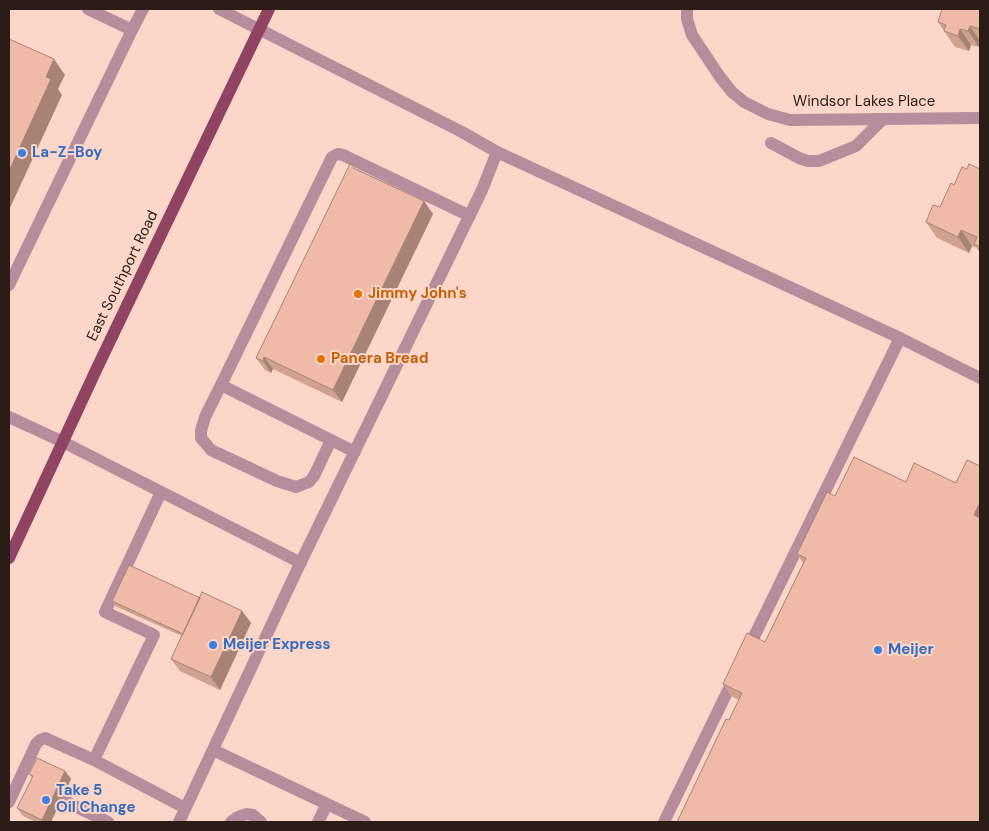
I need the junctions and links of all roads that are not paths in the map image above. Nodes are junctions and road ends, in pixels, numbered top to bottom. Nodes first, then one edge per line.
1 (88, 9) edge
2 (142, 9) edge
3 (219, 9) edge
4 (268, 9) edge
5 (687, 9) edge
6 (259, 29) junction
7 (132, 30) junction
8 (980, 118) edge
9 (883, 119) junction
10 (770, 143) dead end
11 (497, 152) junction
12 (470, 216) junction
13 (9, 285) edge
14 (900, 338) junction
15 (980, 378) edge
16 (221, 385) junction
17 (9, 417) edge
18 (331, 440) junction
19 (63, 442) junction
20 (355, 452) junction
21 (161, 492) junction
22 (9, 558) edge
23 (301, 563) junction
24 (213, 750) junction
25 (94, 760) junction
26 (62, 800) dead end
27 (9, 802) edge
28 (327, 804) junction
29 (185, 808) junction
30 (108, 822) edge
31 (179, 822) edge
32 (232, 822) edge
33 (261, 822) edge
34 (318, 822) edge
35 (365, 822) edge
36 (664, 822) edge

1 - 7 street
2 - 7 street
3 - 6 street
4 - 6 main road, East Southport Road
5 - 9 street, Windsor Lakes Place
6 - 11 street
6 - 19 main road, East Southport Road
7 - 13 street
8 - 9 street, Windsor Lakes Place
9 - 10 street
11 - 12 street
11 - 14 street
12 - 16 street
12 - 20 street
14 - 15 street
14 - 36 street
16 - 18 street
16 - 18 street
17 - 19 street
18 - 20 street
19 - 21 street
19 - 22 main road, East Southport Road
20 - 23 street
21 - 23 street
21 - 25 street
23 - 24 street
24 - 28 street
24 - 29 street
25 - 27 street
25 - 29 street
26 - 30 street
28 - 34 street
28 - 35 street
29 - 31 street
32 - 33 street

